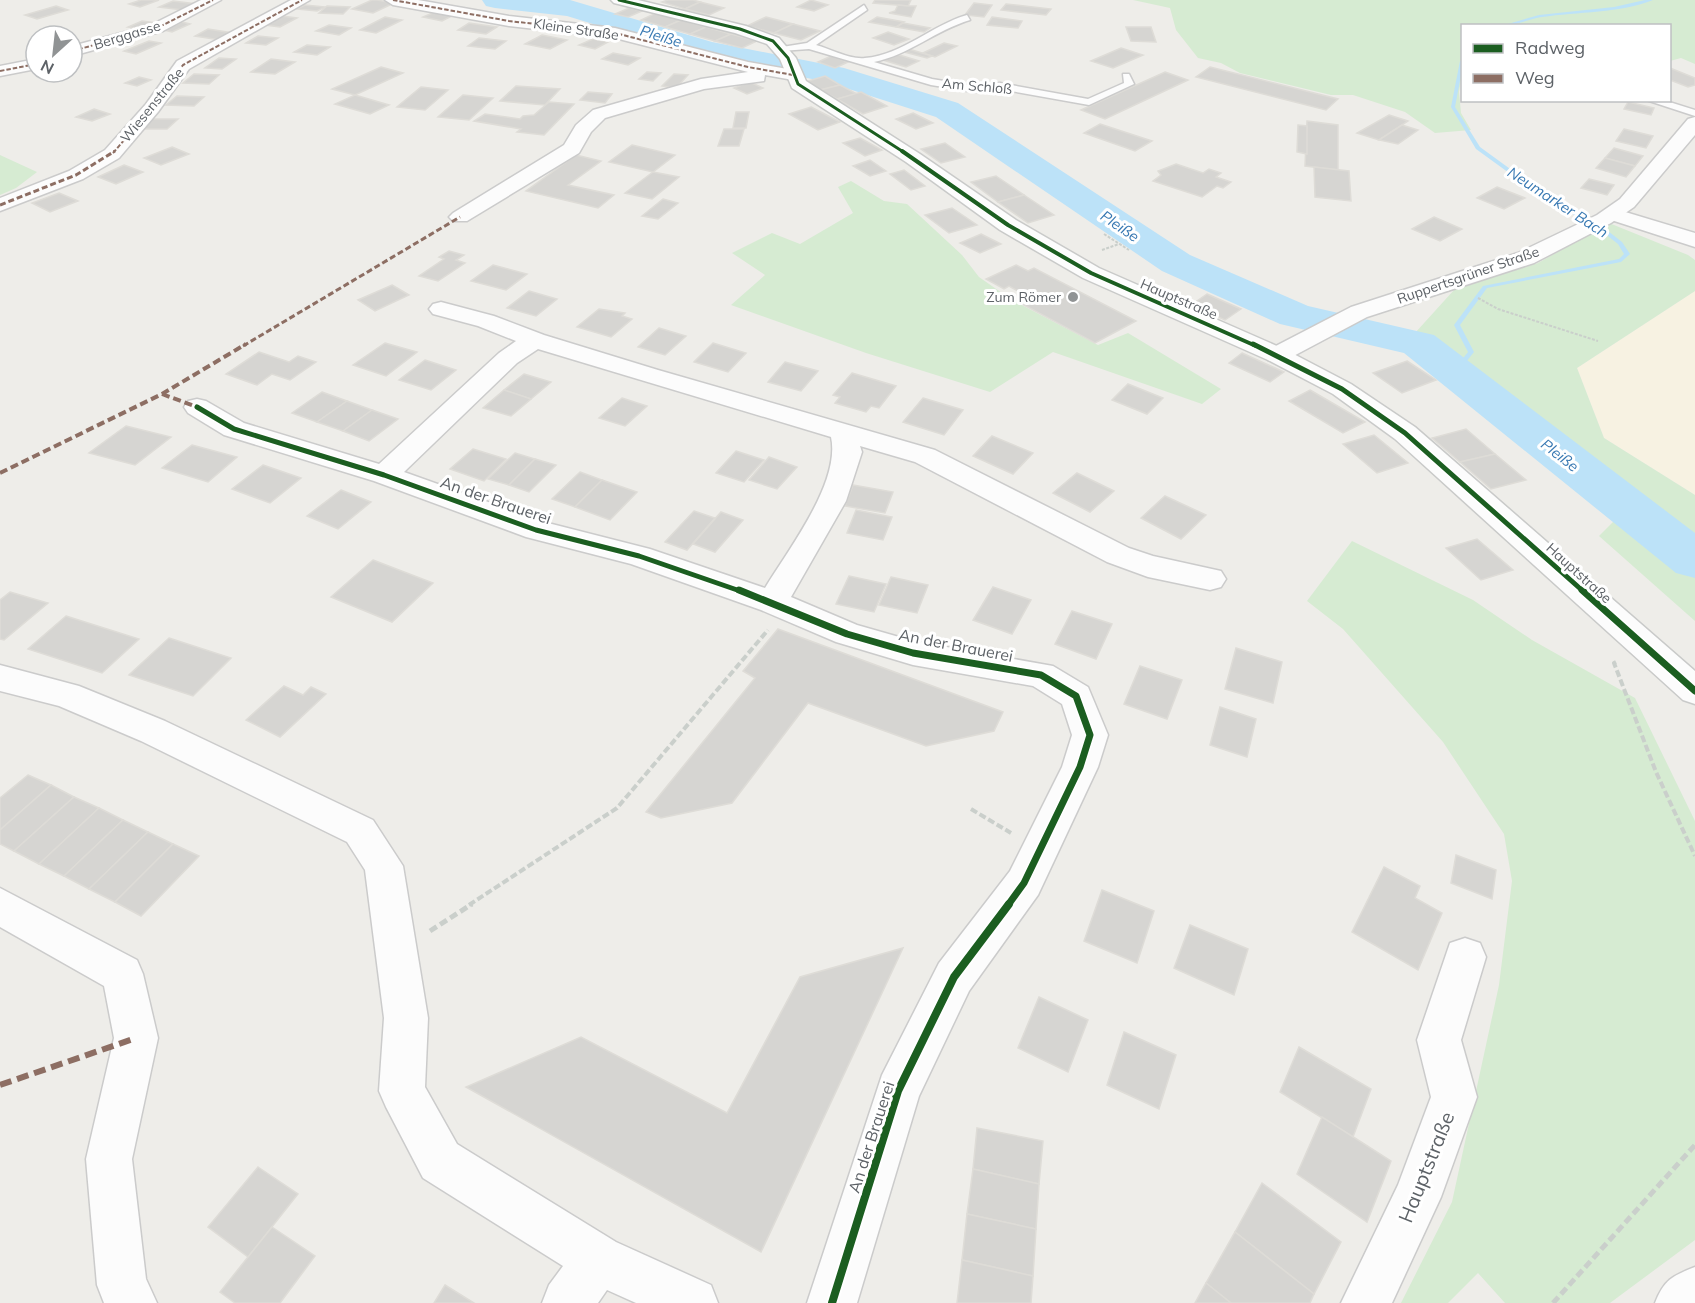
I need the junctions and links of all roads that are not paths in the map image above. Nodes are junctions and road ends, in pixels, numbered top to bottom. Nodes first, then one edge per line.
1 (213, 0) edge
2 (302, 0) edge
3 (393, 0) edge
4 (619, 0) edge
5 (864, 8) dead end
6 (967, 18) dead end
7 (809, 46) junction
8 (84, 48) edge
9 (861, 62) junction
10 (789, 63) junction
11 (24, 66) edge
12 (0, 71) edge
13 (1126, 76) dead end
14 (1658, 102) edge
15 (1695, 113) edge
16 (1695, 123) edge
17 (0, 205) edge
18 (460, 217) dead end
19 (1600, 220) junction
20 (1695, 240) edge
21 (441, 309) dead end
22 (535, 340) junction
23 (1277, 355) junction
24 (197, 407) dead end
25 (843, 432) junction
26 (384, 475) junction
27 (1210, 579) dead end
28 (779, 605) junction
29 (0, 678) edge
30 (1695, 691) edge
31 (0, 906) edge
32 (1465, 957) dead end
33 (598, 1260) junction
34 (1695, 1292) edge
35 (132, 1303) edge
36 (567, 1303) edge
37 (693, 1303) edge
38 (832, 1303) edge
39 (1366, 1303) edge
40 (1680, 1303) edge

1 - 8 street, Berggasse
2 - 17 street, Wiesenstraße
3 - 10 street, Kleine Straße
4 - 10 street, Hauptstraße
5 - 7 lane
6 - 9 lane
7 - 9 lane, Am Schloß
7 - 10 lane, Am Schloß
9 - 13 lane, Am Schloß
10 - 18 street
10 - 23 street, Hauptstraße
11 - 12 street
14 - 15 lane
16 - 19 street, Ruppertsgrüner Straße
19 - 20 street
19 - 23 street, Ruppertsgrüner Straße
21 - 22 street
22 - 25 street
22 - 26 street
23 - 30 street, Hauptstraße
24 - 26 street, An der Brauerei
25 - 27 street
25 - 28 street
26 - 28 street, An der Brauerei
28 - 38 street, An der Brauerei
29 - 33 street
31 - 35 street
32 - 39 street, Hauptstraße
33 - 36 street
33 - 37 street
34 - 40 street

